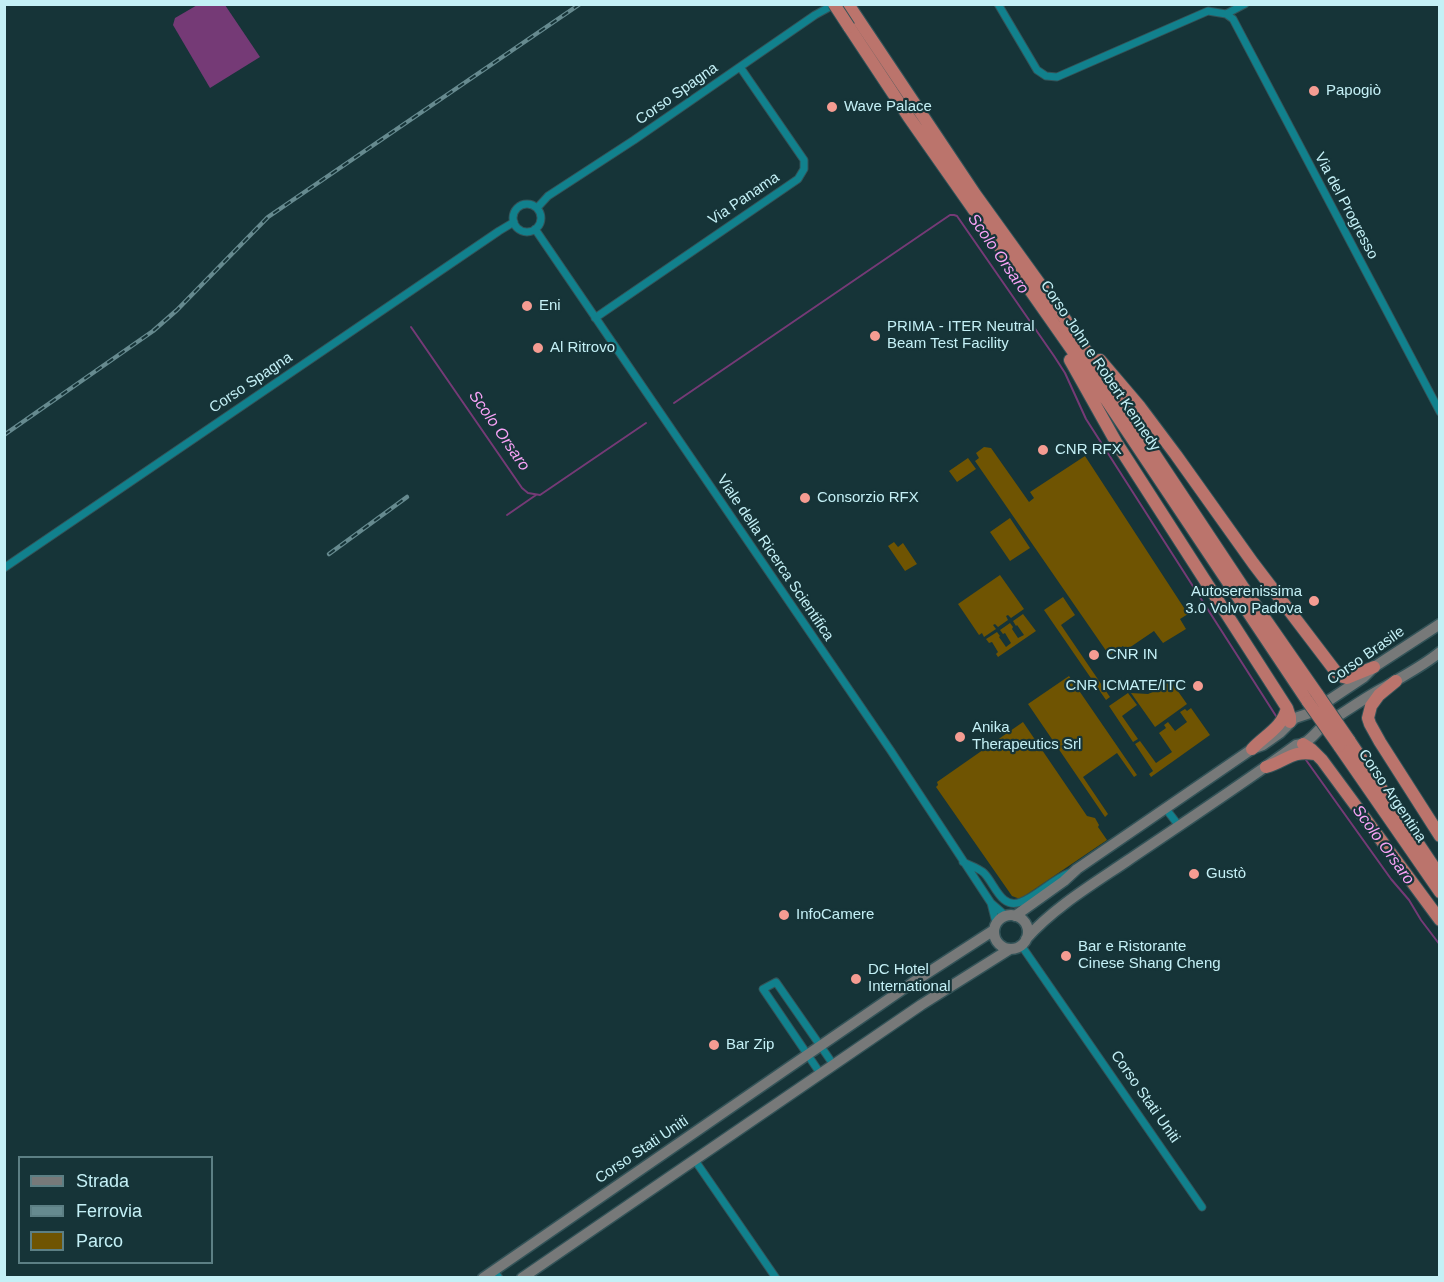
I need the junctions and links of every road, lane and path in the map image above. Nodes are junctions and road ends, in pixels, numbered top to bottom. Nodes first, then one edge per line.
1 (835, 4) edge
2 (848, 4) edge
3 (998, 4) edge
4 (1245, 4) edge
5 (1227, 14) junction
6 (853, 25) junction
7 (740, 67) junction
8 (537, 208) junction
9 (514, 222) junction
10 (535, 229) junction
11 (1036, 298) junction
12 (1063, 316) junction
13 (595, 318) junction
14 (1440, 412) edge
15 (4, 568) edge
16 (1440, 624) edge
17 (1440, 652) edge
18 (1374, 667) junction
19 (1396, 681) junction
20 (1312, 703) junction
21 (1287, 708) junction
22 (1288, 725) junction
23 (1303, 743) junction
24 (1344, 743) junction
25 (1252, 749) junction
26 (1316, 754) junction
27 (1266, 767) junction
28 (1167, 809) junction
29 (1179, 826) junction
30 (1440, 836) edge
31 (963, 862) junction
32 (1077, 869) junction
33 (1440, 876) edge
34 (1440, 892) edge
35 (991, 903) junction
36 (1010, 916) junction
37 (1440, 920) edge
38 (995, 927) junction
39 (1019, 945) junction
40 (820, 1046) junction
41 (807, 1055) junction
42 (833, 1064) junction
43 (820, 1073) junction
44 (694, 1159) junction
45 (1202, 1207) dead end
46 (497, 1274) edge
47 (483, 1278) edge
48 (522, 1278) edge
49 (776, 1278) edge

1 - 6 highway, Corso John e Robert Kennedy, bridge
1 - 7 street, Corso Spagna
2 - 6 highway, Corso John e Robert Kennedy
3 - 5 street
4 - 5 street
5 - 14 street, Via del Progresso
6 - 11 highway, Corso John e Robert Kennedy
6 - 12 highway, Corso John e Robert Kennedy
7 - 8 street, Corso Spagna
7 - 13 street, Via Panama
8 - 9 street, Corso Spagna
8 - 10 street
9 - 10 street
9 - 15 street, Corso Spagna
10 - 13 street, Viale della Ricerca Scientifica
11 - 20 highway, Corso John e Robert Kennedy
11 - 21 highway
12 - 18 highway
12 - 20 highway, Corso John e Robert Kennedy
13 - 31 street, Viale della Ricerca Scientifica
16 - 18 main road, Corso Brasile
17 - 19 main road
18 - 20 main road, Corso Brasile
19 - 23 main road
19 - 30 highway
20 - 22 main road
20 - 24 highway, Corso John e Robert Kennedy, bridge
21 - 22 highway
21 - 25 highway
22 - 23 main road
22 - 25 main road
23 - 26 highway
23 - 27 main road
24 - 33 highway, Corso Argentina
24 - 34 highway, Corso Argentina
25 - 28 main road
26 - 27 highway
26 - 37 highway
27 - 29 main road
28 - 29 street
28 - 32 main road
29 - 39 main road
31 - 32 street
31 - 35 street, Viale della Ricerca Scientifica
32 - 36 main road
35 - 36 street, Viale della Ricerca Scientifica
35 - 38 street, Viale della Ricerca Scientifica
36 - 38 main road
36 - 39 main road
38 - 39 main road
38 - 40 main road, Corso Stati Uniti
39 - 42 main road
39 - 45 street, Corso Stati Uniti
40 - 41 main road, Corso Stati Uniti
40 - 41 street
40 - 42 street
41 - 43 street
41 - 46 main road, Corso Stati Uniti
42 - 43 main road
43 - 44 main road
44 - 48 main road
44 - 49 street
46 - 47 main road, Corso Stati Uniti

